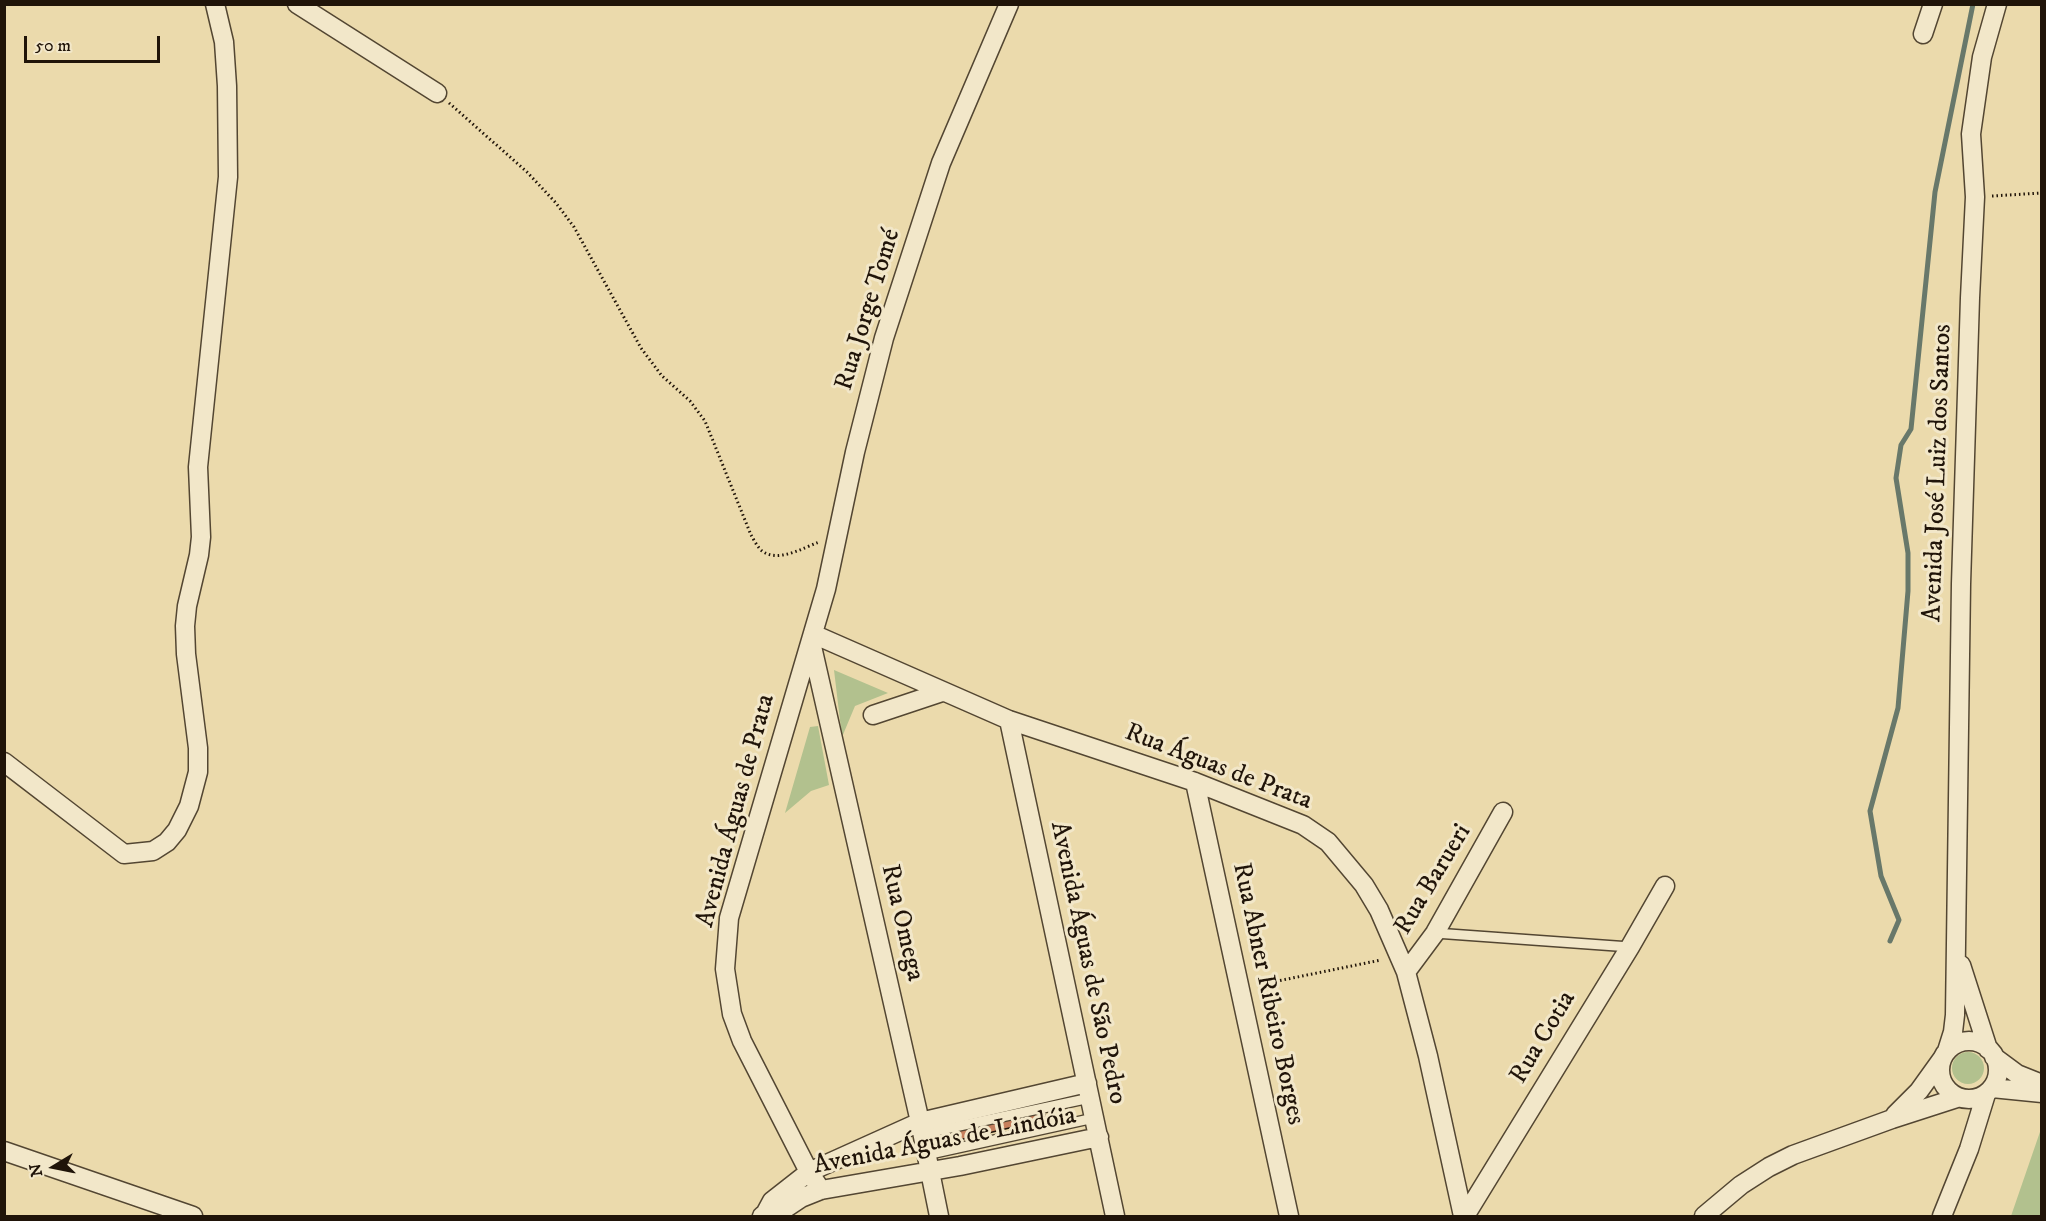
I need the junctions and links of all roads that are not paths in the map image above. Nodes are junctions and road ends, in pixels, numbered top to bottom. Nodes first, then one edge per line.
1 (215, 4) edge
2 (297, 4) edge
3 (1009, 4) edge
4 (1933, 4) edge
5 (1997, 4) edge
6 (1923, 34) dead end
7 (437, 93) road end
8 (812, 638) junction
9 (942, 692) junction
10 (873, 715) dead end
11 (1009, 720) junction
12 (4, 762) edge
13 (1195, 782) junction
14 (1503, 812) dead end
15 (1665, 886) dead end
16 (1435, 933) junction
17 (1955, 946) junction
18 (1630, 947) junction
19 (1403, 964) junction
20 (1991, 1053) junction
21 (1944, 1055) junction
22 (2042, 1084) edge
23 (1089, 1090) junction
24 (1989, 1091) junction
25 (2042, 1093) edge
26 (1962, 1099) junction
27 (1094, 1118) junction
28 (1892, 1119) junction
29 (921, 1128) junction
30 (1099, 1137) junction
31 (1969, 1149) junction
32 (4, 1151) edge
33 (927, 1163) junction
34 (809, 1172) junction
35 (821, 1190) junction
36 (764, 1215) edge
37 (194, 1216) edge
38 (939, 1216) edge
39 (1115, 1216) edge
40 (1289, 1216) edge
41 (1464, 1216) edge
42 (1704, 1216) edge
43 (1942, 1216) edge

1 - 12 street
2 - 7 street
3 - 8 street, Rua Jorge Tomé
4 - 6 street
5 - 17 street, Avenida José Luiz dos Santos
8 - 9 street, Rua Águas de Prata
8 - 29 street, Rua Omega
8 - 34 street, Avenida Águas de Prata
9 - 10 street
9 - 11 street, Rua Águas de Prata
11 - 13 street, Rua Águas de Prata
11 - 23 street, Avenida Águas de São Pedro
13 - 19 street, Rua Águas de Prata
13 - 40 street, Rua Abner Ribeiro Borges
14 - 16 street, Rua Barueri
15 - 18 street, Rua Cotia
16 - 18 lane
16 - 19 street, Rua Barueri
17 - 20 street, Avenida José Luiz dos Santos
17 - 21 street, Avenida José Luiz dos Santos
18 - 41 street, Rua Cotia
19 - 41 street, Rua Águas de Prata
20 - 21 street
20 - 22 street
20 - 24 street
21 - 26 street
21 - 28 street
23 - 27 street, Avenida Águas de São Pedro
23 - 29 street, Avenida Águas de Lindóia
24 - 25 street
24 - 26 street
24 - 31 street
26 - 28 street
26 - 31 street
27 - 30 street, Avenida Águas de São Pedro
27 - 33 lane
28 - 42 street
29 - 33 street, Rua Omega
29 - 34 street, Avenida Águas de Lindóia
30 - 33 street, Avenida Águas de Lindóia
30 - 39 street, Avenida Águas de São Pedro
31 - 43 street
32 - 37 street
33 - 35 street, Avenida Águas de Lindóia
33 - 38 street, Rua Omega
34 - 35 street, Avenida Águas de Prata
34 - 36 street, Avenida Águas de Lindóia
35 - 36 street, Avenida Águas de Lindóia

